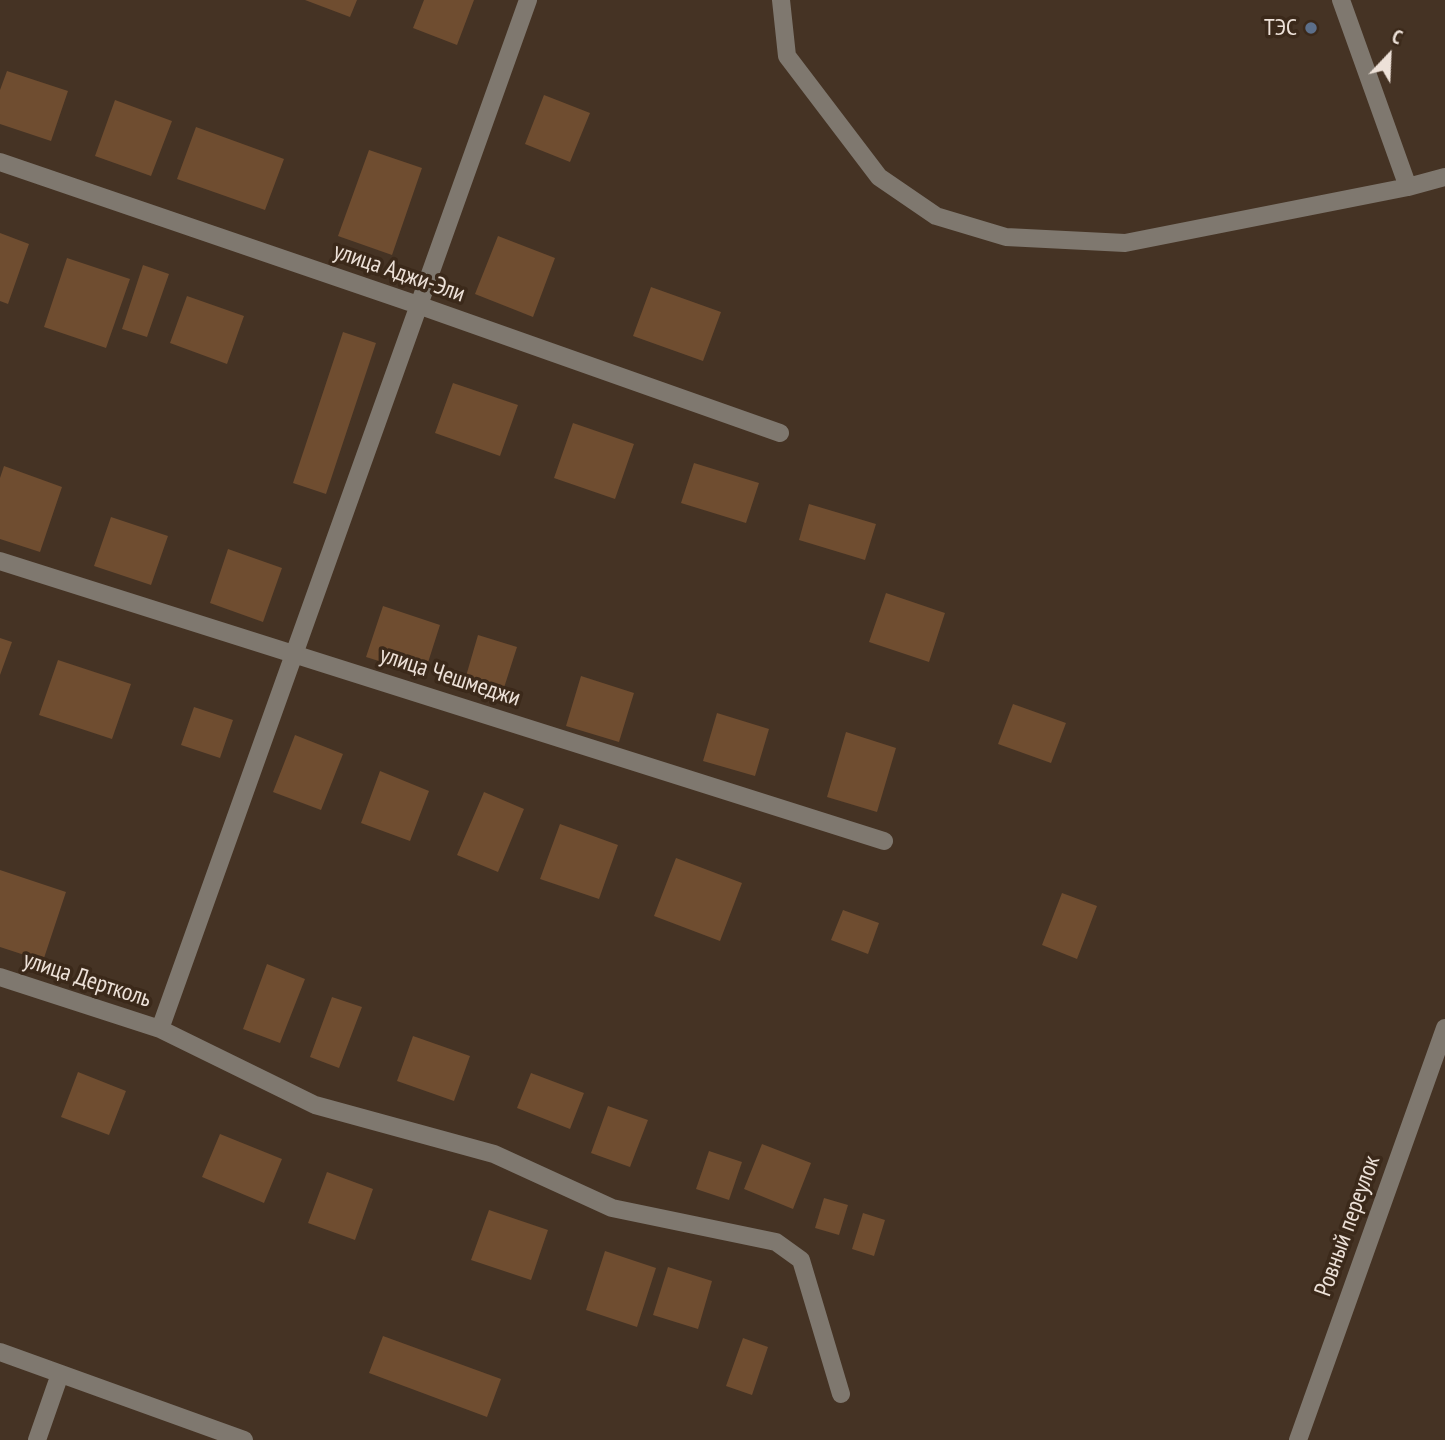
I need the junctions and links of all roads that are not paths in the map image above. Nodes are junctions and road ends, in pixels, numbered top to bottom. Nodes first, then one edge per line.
1 (528, 0) edge
2 (781, 0) edge
3 (1341, 0) edge
4 (0, 162) edge
5 (1445, 177) edge
6 (1408, 187) junction
7 (418, 305) junction
8 (780, 433) dead end
9 (0, 561) edge
10 (295, 653) junction
11 (884, 841) dead end
12 (0, 977) edge
13 (160, 1028) junction
14 (1445, 1028) edge
15 (0, 1352) edge
16 (60, 1374) junction
17 (841, 1394) dead end
18 (37, 1440) edge
19 (244, 1440) edge
20 (1298, 1440) edge

1 - 7 street
2 - 6 street
3 - 6 street
4 - 7 street, улица Аджи-Эли
5 - 6 street
7 - 8 street, улица Аджи-Эли
7 - 10 street
9 - 10 street, улица Чешмеджи
10 - 11 street, улица Чешмеджи
10 - 13 street
12 - 13 street, улица Дертколь
13 - 17 street, улица Дертколь
14 - 20 street, Ровный переулок
15 - 16 street
16 - 18 street
16 - 19 street

